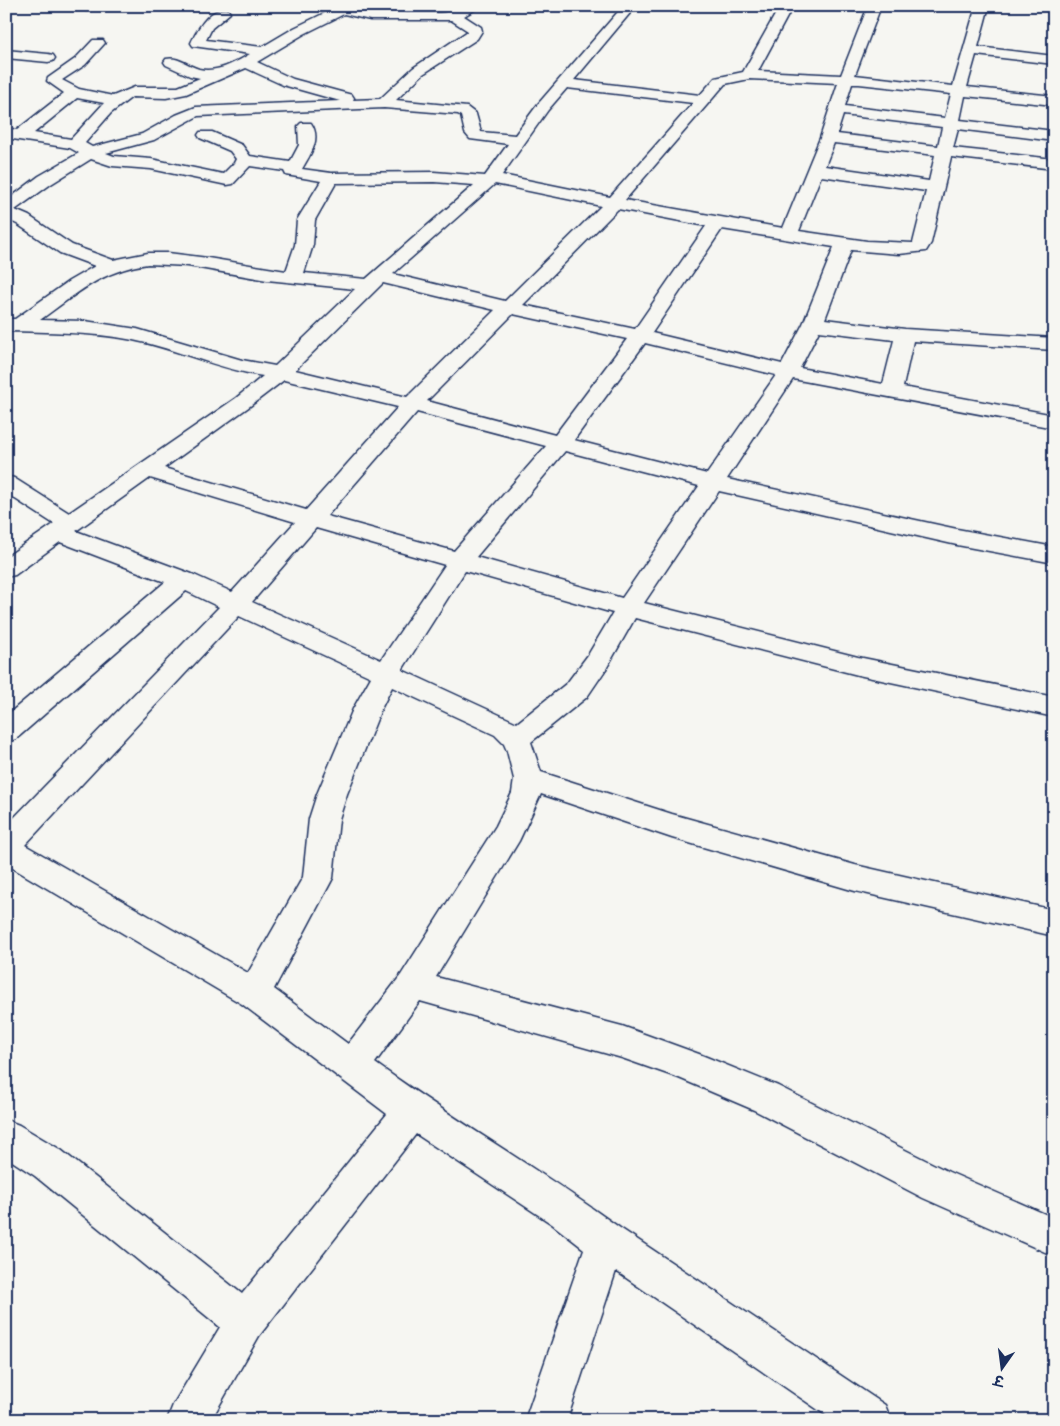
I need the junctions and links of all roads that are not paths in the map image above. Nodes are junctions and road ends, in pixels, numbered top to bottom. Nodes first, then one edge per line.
1 (475, 6) edge
2 (630, 6) edge
3 (787, 6) edge
4 (875, 6) edge
5 (983, 6) edge
6 (348, 8) edge
7 (223, 13) dead end
8 (453, 16) junction
9 (98, 43) dead end
10 (971, 50) junction
11 (266, 52) junction
12 (6, 54) edge
13 (48, 58) dead end
14 (1054, 60) edge
15 (171, 62) dead end
16 (247, 63) junction
17 (215, 75) junction
18 (749, 75) junction
19 (846, 80) junction
20 (563, 84) junction
21 (959, 91) junction
22 (74, 93) junction
23 (703, 100) junction
24 (114, 101) junction
25 (1054, 101) edge
26 (376, 103) junction
27 (837, 110) junction
28 (951, 123) junction
29 (306, 126) dead end
30 (14, 134) edge
31 (206, 135) dead end
32 (1054, 136) edge
33 (828, 138) junction
34 (518, 140) junction
35 (75, 144) junction
36 (944, 151) junction
37 (90, 153) junction
38 (244, 160) junction
39 (1054, 164) edge
40 (294, 168) junction
41 (814, 170) junction
42 (331, 178) junction
43 (490, 179) junction
44 (934, 187) junction
45 (614, 204) junction
46 (6, 211) edge
47 (718, 223) junction
48 (789, 234) junction
49 (845, 243) junction
50 (110, 266) junction
51 (293, 277) junction
52 (375, 281) junction
53 (507, 307) junction
54 (813, 324) junction
55 (13, 325) edge
56 (905, 335) junction
57 (640, 336) junction
58 (1054, 344) edge
59 (788, 372) junction
60 (280, 373) junction
61 (892, 392) junction
62 (412, 404) junction
63 (1054, 422) edge
64 (559, 444) junction
65 (146, 470) junction
66 (714, 483) junction
67 (7, 485) edge
68 (312, 520) junction
69 (64, 529) junction
70 (1054, 556) edge
71 (460, 560) junction
72 (6, 569) edge
73 (183, 580) junction
74 (235, 605) junction
75 (629, 607) junction
76 (386, 674) junction
77 (1054, 707) edge
78 (6, 732) edge
79 (516, 739) junction
80 (528, 779) junction
81 (6, 848) edge
82 (1054, 923) edge
83 (412, 985) junction
84 (254, 994) junction
85 (352, 1066) junction
86 (412, 1110) junction
87 (6, 1137) edge
88 (1054, 1237) edge
89 (606, 1242) junction
90 (245, 1322) junction
91 (188, 1420) edge
92 (546, 1420) edge
93 (870, 1420) edge

1 - 8 street
2 - 20 street
3 - 18 street
4 - 19 street
5 - 10 street
6 - 8 street
6 - 11 street
7 - 11 street
8 - 26 street
9 - 22 street
10 - 14 street
10 - 21 street
11 - 16 street
12 - 13 street
15 - 17 street
16 - 17 street
16 - 26 street
17 - 24 street
18 - 19 street
18 - 23 street
19 - 21 street
19 - 27 street
20 - 23 street
20 - 34 street
21 - 25 street
21 - 28 street
22 - 24 street
22 - 30 street
23 - 45 street
24 - 35 street
26 - 34 street
26 - 37 street
27 - 28 street
27 - 33 street
28 - 32 street
28 - 36 street
29 - 40 street
30 - 35 street
31 - 38 street
33 - 36 street
33 - 41 street
34 - 43 street
35 - 37 street
36 - 39 street
36 - 44 street
37 - 38 street
37 - 46 street
38 - 40 street
40 - 42 street
41 - 44 street
41 - 48 street
42 - 43 street
42 - 51 street
43 - 45 street
43 - 52 street
44 - 49 street
45 - 47 street
45 - 53 street
46 - 50 street
47 - 48 street
47 - 57 street
48 - 49 street
49 - 54 street
50 - 51 street
50 - 55 street
51 - 52 street
52 - 53 street
52 - 60 street
53 - 57 street
53 - 62 street
54 - 56 street
54 - 59 street
55 - 60 street
56 - 58 street
56 - 61 street
57 - 59 street
57 - 64 street
59 - 61 street
59 - 66 street
60 - 62 street
60 - 65 street
61 - 63 street
62 - 64 street
62 - 68 street
64 - 66 street
64 - 71 street
65 - 68 street
65 - 69 street
66 - 70 street
66 - 75 street
67 - 69 street
68 - 71 street
68 - 74 street
69 - 72 street
69 - 73 street
71 - 75 street
71 - 76 street
73 - 74 street
73 - 78 street
74 - 76 street
74 - 81 street
75 - 77 street
75 - 79 street
76 - 79 street
76 - 84 street
79 - 80 street
80 - 82 street
80 - 83 street
81 - 84 street
83 - 85 street
83 - 88 street
84 - 85 street
85 - 86 street
86 - 89 street
86 - 90 street
87 - 90 street
89 - 92 street
89 - 93 street
90 - 91 street

